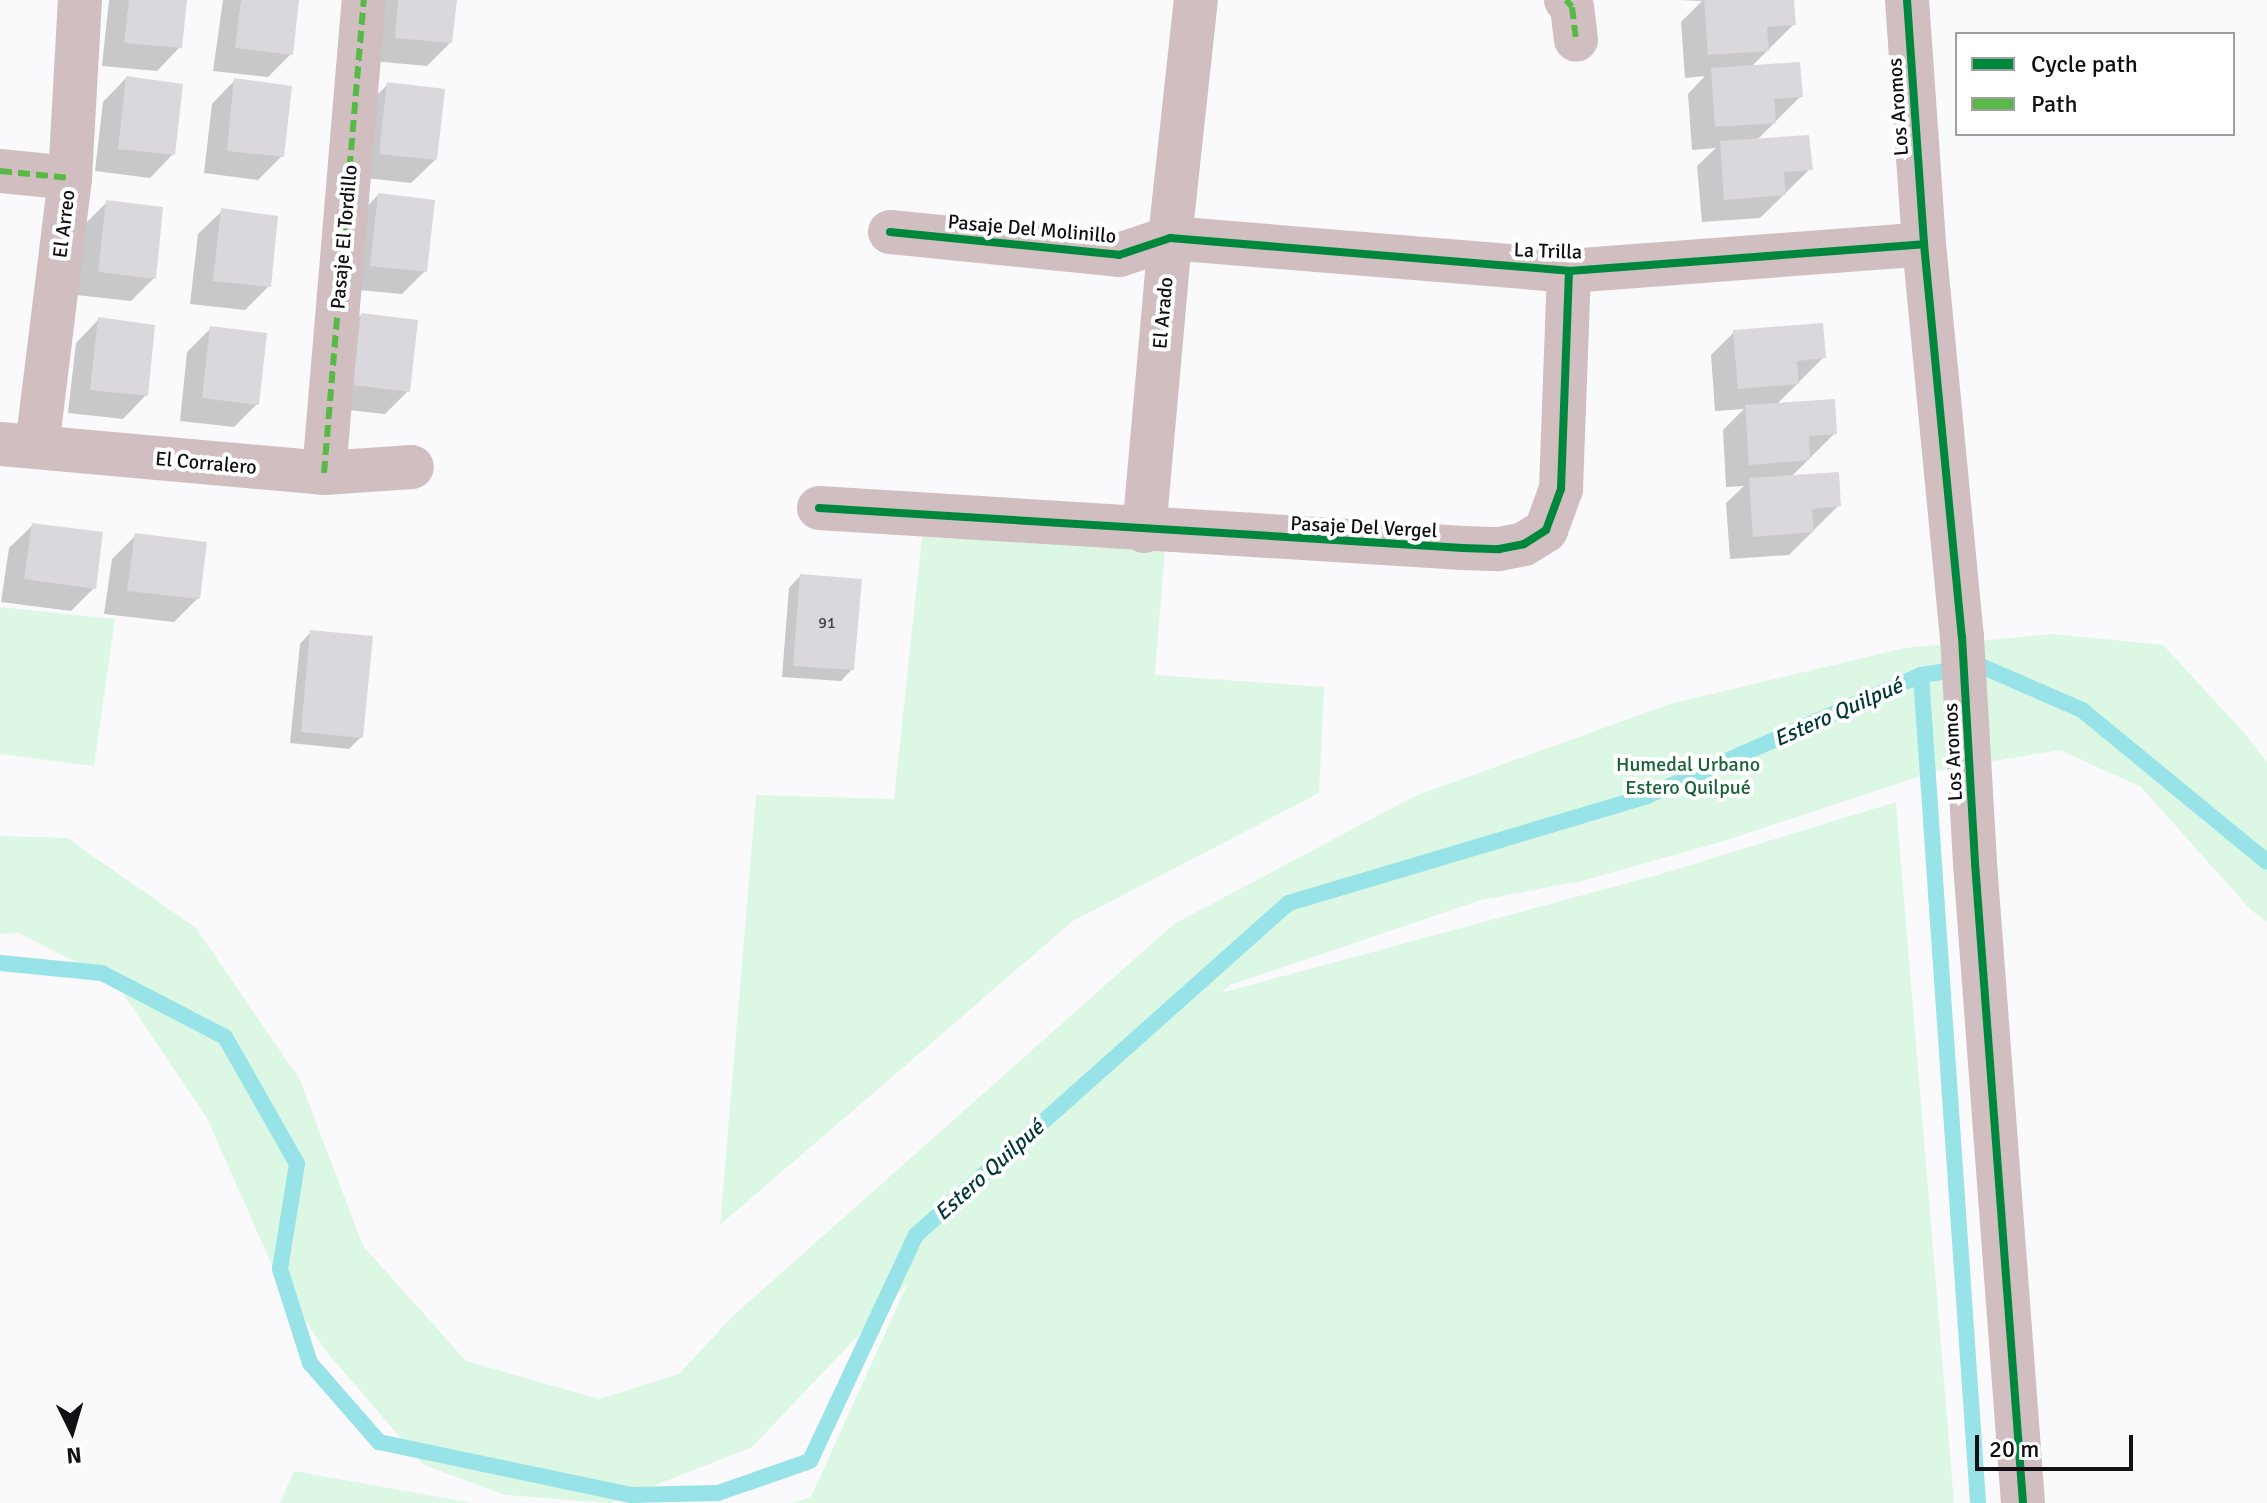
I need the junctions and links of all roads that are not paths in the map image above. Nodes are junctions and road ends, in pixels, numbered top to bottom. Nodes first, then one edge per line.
1 (80, 0) edge
2 (364, 0) edge
3 (1196, 0) edge
4 (1907, 0) edge
5 (0, 171) edge
6 (70, 178) junction
7 (890, 232) dead end
8 (1170, 238) junction
9 (1924, 244) junction
10 (1569, 271) junction
11 (19, 446) edge
12 (412, 467) dead end
13 (324, 473) junction
14 (819, 508) dead end
15 (1144, 531) junction
16 (2023, 1503) edge

1 - 6 street, El Arreo
2 - 13 street, Pasaje El Tordillo
3 - 8 street, El Arado
4 - 9 street, Los Aromos
5 - 6 street
6 - 11 street, El Arreo
7 - 8 street, Pasaje Del Molinillo
8 - 10 street, La Trilla
8 - 15 street, El Arado
9 - 10 street, La Trilla
9 - 16 street, Los Aromos
10 - 15 street, Pasaje Del Vergel
11 - 13 street, El Corralero
12 - 13 street, El Corralero
14 - 15 street, Pasaje Del Vergel

